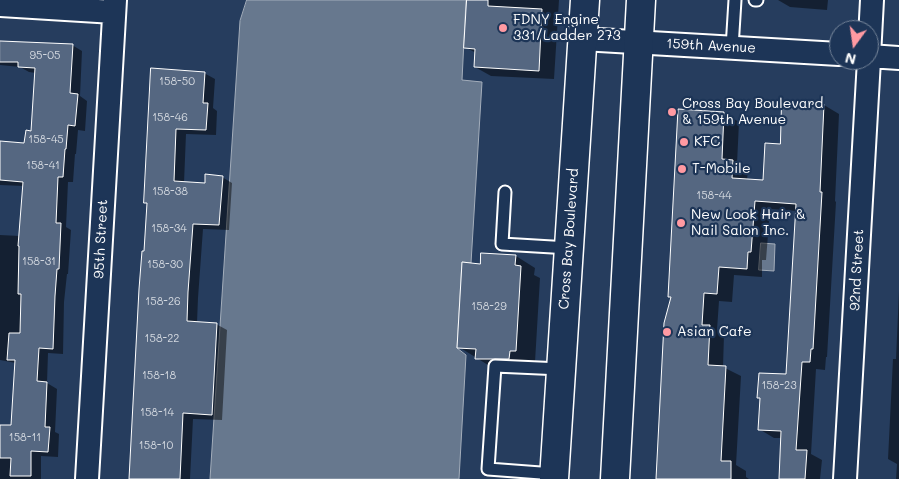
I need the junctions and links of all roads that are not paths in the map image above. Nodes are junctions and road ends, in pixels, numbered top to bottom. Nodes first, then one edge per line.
1 (585, 0) edge
2 (642, 0) edge
3 (735, 0) edge
4 (872, 0) edge
5 (0, 6) edge
6 (114, 6) edge
7 (871, 20) edge
8 (582, 39) junction
9 (639, 42) junction
10 (732, 48) junction
11 (829, 53) edge
12 (879, 57) edge
13 (899, 58) edge
14 (868, 70) edge
15 (504, 192) dead end
16 (569, 248) junction
17 (561, 369) junction
18 (554, 477) edge
19 (87, 479) edge
20 (615, 479) edge
21 (845, 479) edge

1 - 8 main road, Cross Bay Boulevard
2 - 9 main road
3 - 10 lane
4 - 7 street, 92nd Street
5 - 6 street
6 - 19 street, 95th Street
8 - 9 street, 159th Avenue
8 - 16 main road, Cross Bay Boulevard
9 - 10 street, 159th Avenue
9 - 20 main road
10 - 11 street, 159th Avenue
12 - 13 street
14 - 21 street, 92nd Street
15 - 16 lane
16 - 17 main road, Cross Bay Boulevard
17 - 18 main road, Cross Bay Boulevard
17 - 18 lane

